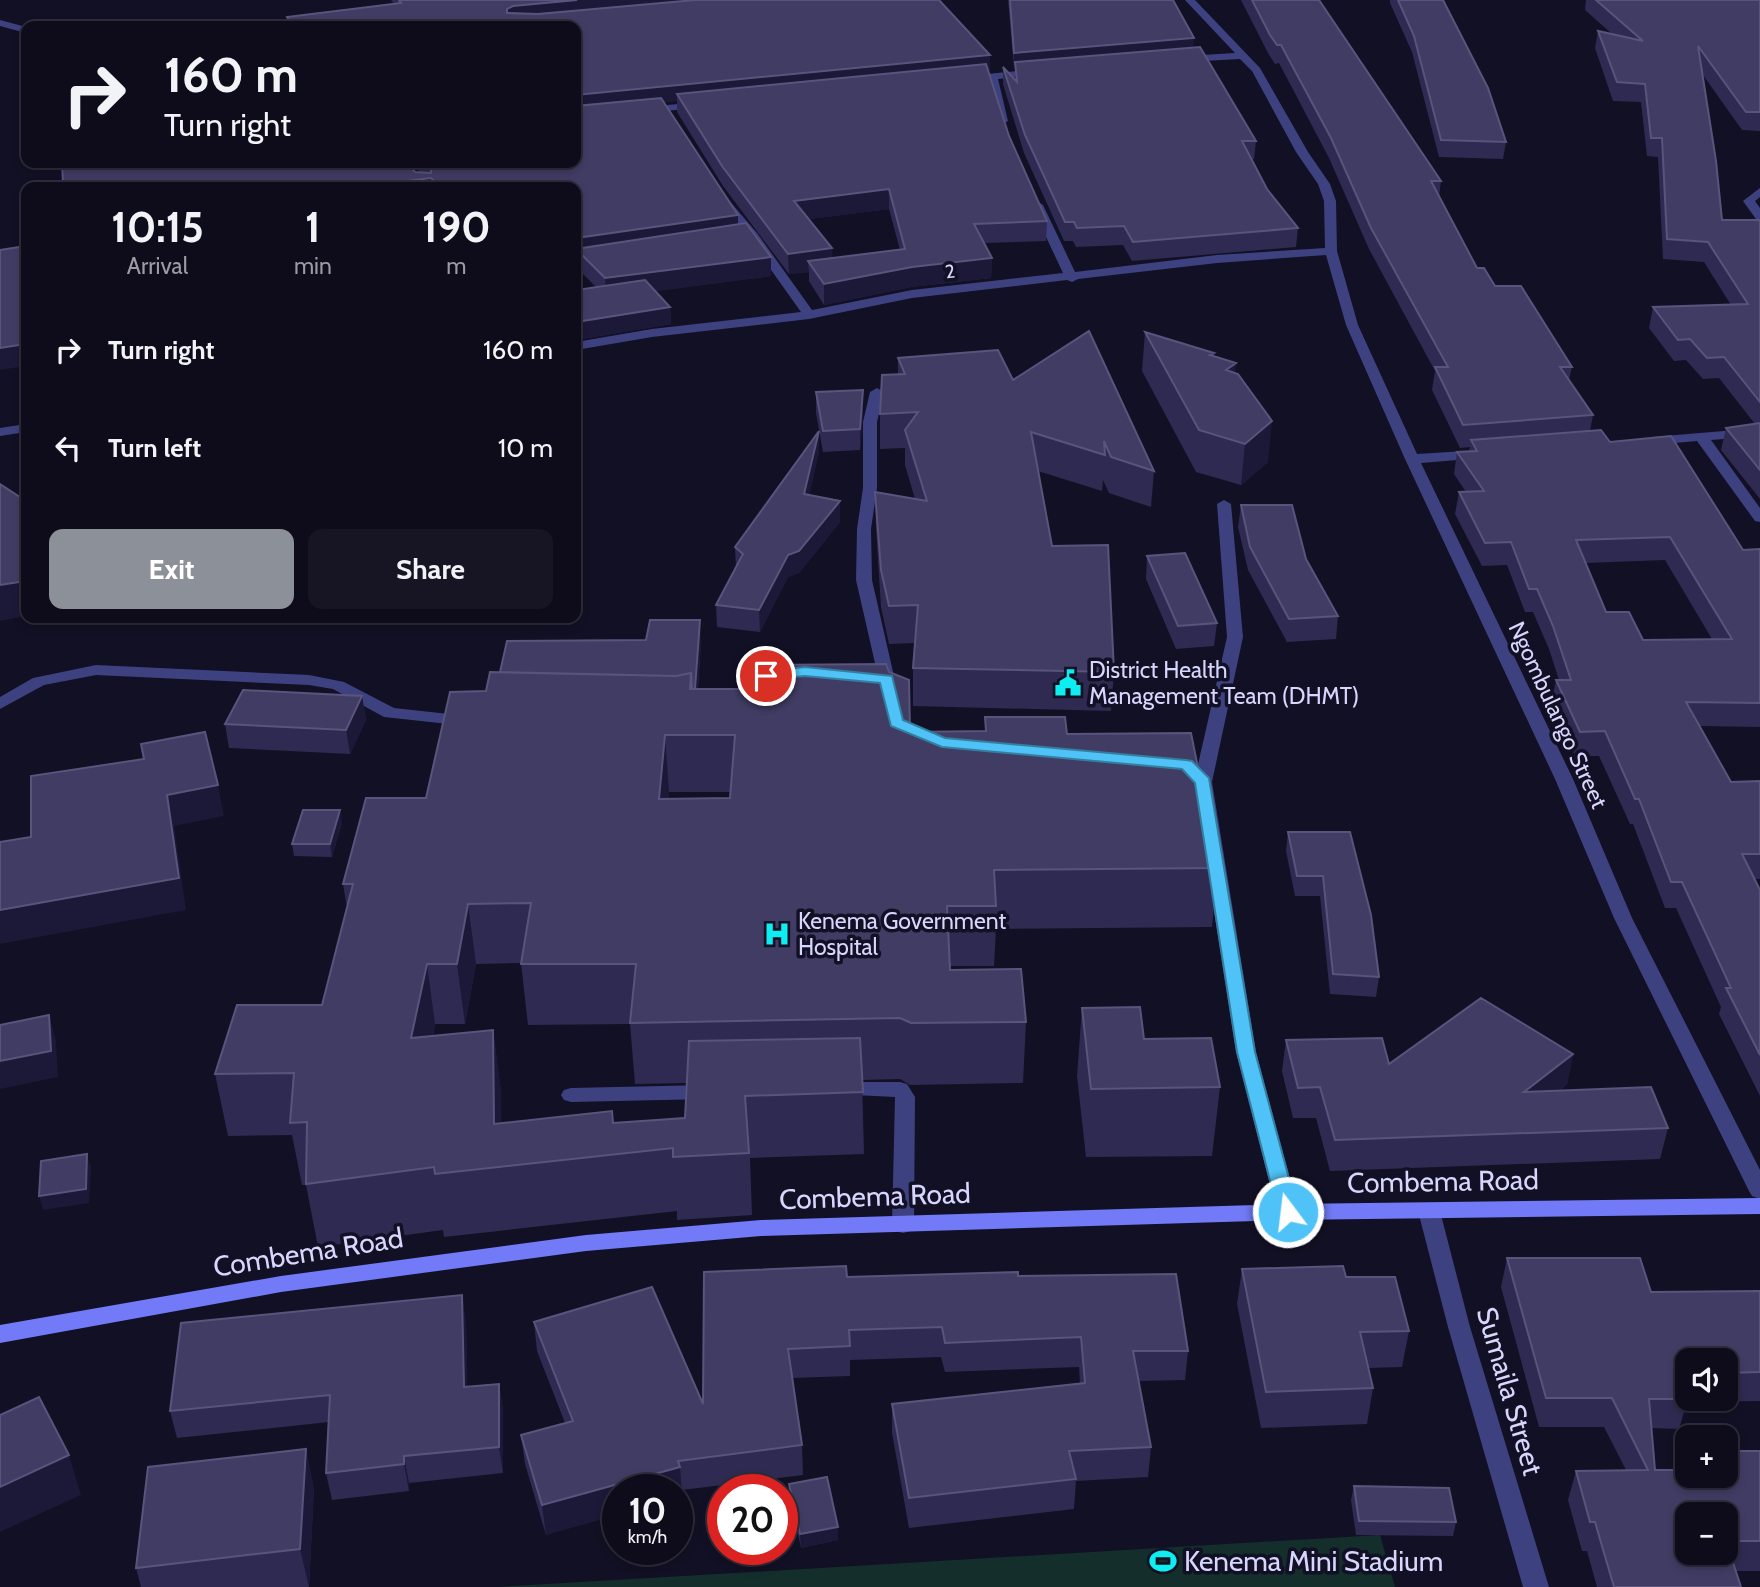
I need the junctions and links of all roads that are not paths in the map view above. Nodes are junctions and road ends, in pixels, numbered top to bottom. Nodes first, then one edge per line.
1 (1191, 0) edge
2 (0, 23) edge
3 (21, 29) edge
4 (1241, 56) junction
5 (1172, 60) edge
6 (1051, 70) edge
7 (992, 77) junction
8 (955, 80) edge
9 (716, 103) edge
10 (631, 111) edge
11 (1009, 139) edge
12 (714, 186) edge
13 (1760, 191) edge
14 (1034, 197) edge
15 (1760, 216) edge
16 (1331, 251) junction
17 (1072, 278) junction
18 (809, 316) junction
19 (581, 345) edge
20 (877, 392) dead end
21 (21, 429) edge
22 (0, 432) edge
23 (1760, 432) edge
24 (1702, 438) junction
25 (1633, 443) edge
26 (1494, 453) edge
27 (1412, 459) junction
28 (1224, 504) dead end
29 (1760, 519) edge
30 (795, 672) edge
31 (891, 701) edge
32 (0, 704) edge
33 (714, 712) edge
34 (487, 721) edge
35 (1186, 765) edge
36 (1203, 782) junction
37 (818, 1090) edge
38 (722, 1092) edge
39 (571, 1095) dead end
40 (1760, 1191) edge
41 (1760, 1206) edge
42 (1429, 1211) junction
43 (1288, 1212) junction
44 (903, 1225) junction
45 (0, 1334) edge
46 (1536, 1587) edge

1 - 4 street, Ngombulango Street
2 - 3 street
4 - 5 street
4 - 16 street, Ngombulango Street
6 - 7 street
7 - 8 street
7 - 11 street
9 - 10 street
12 - 18 street
13 - 15 street
14 - 17 street
16 - 17 street, 2
16 - 27 street, Ngombulango Street
17 - 18 street, 2
18 - 19 street, 2
20 - 31 street
21 - 22 street
23 - 24 street
24 - 25 street
24 - 29 street
26 - 27 street
27 - 40 street, Ngombulango Street
28 - 36 street
30 - 33 street
32 - 34 street
35 - 36 street
36 - 43 street
37 - 44 street
38 - 39 street
41 - 42 street, Combema Road
42 - 43 street, Combema Road
42 - 46 street, Sumaila Street
43 - 44 street, Combema Road
44 - 45 street, Combema Road

